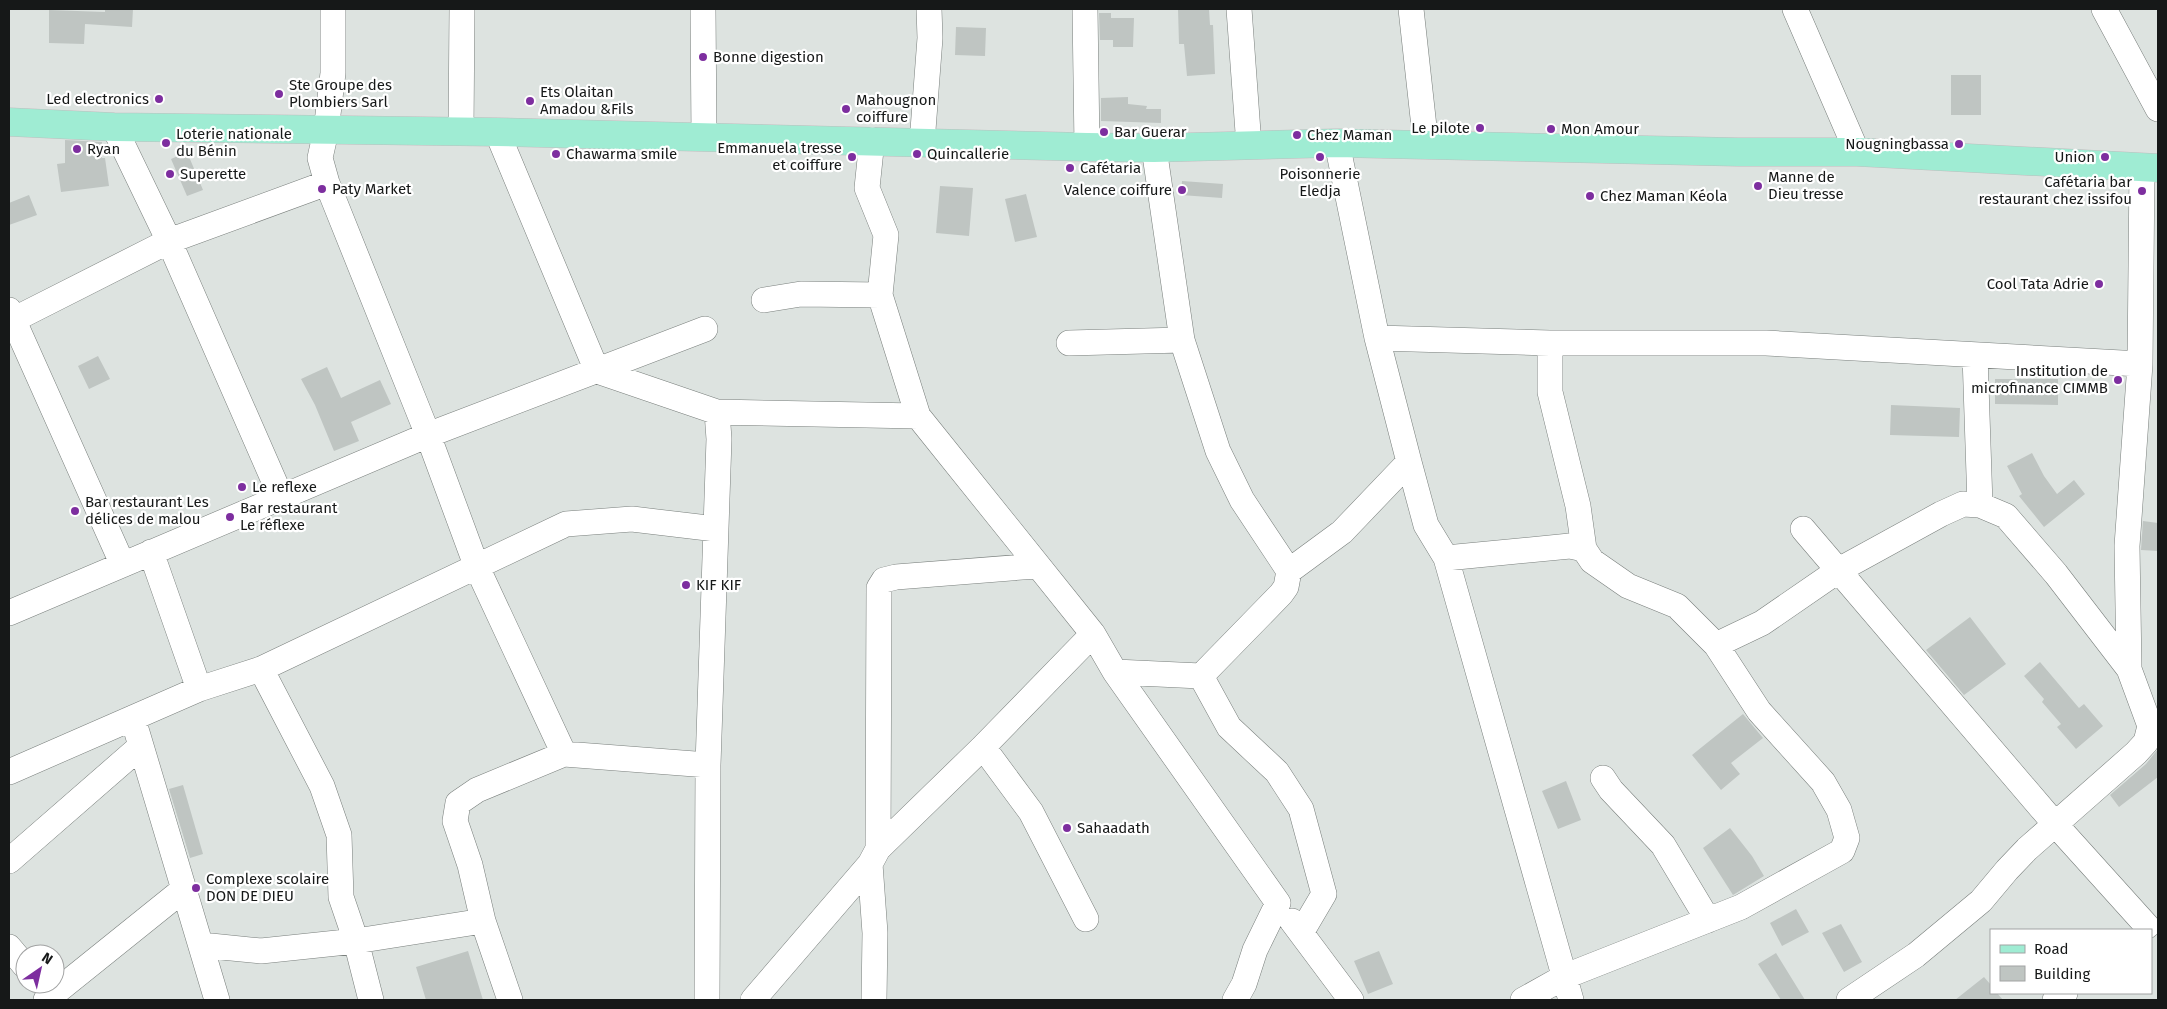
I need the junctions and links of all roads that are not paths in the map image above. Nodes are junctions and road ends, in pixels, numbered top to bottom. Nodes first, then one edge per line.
1 (333, 9) edge
2 (462, 9) edge
3 (703, 9) edge
4 (929, 9) edge
5 (1085, 9) edge
6 (1239, 9) edge
7 (1411, 9) edge
8 (1795, 9) edge
9 (2104, 9) edge
10 (2158, 109) edge
11 (9, 122) edge
12 (114, 127) junction
13 (326, 131) junction
14 (461, 131) junction
15 (497, 132) junction
16 (704, 138) junction
17 (872, 140) junction
18 (922, 142) junction
19 (1337, 143) junction
20 (1426, 145) junction
21 (1249, 146) junction
22 (1087, 147) junction
23 (1154, 148) junction
24 (1857, 152) junction
25 (2150, 169) edge
26 (327, 183) junction
27 (169, 241) junction
28 (880, 295) junction
29 (764, 300) dead end
30 (11, 315) edge
31 (705, 329) dead end
32 (1377, 338) junction
33 (1182, 340) junction
34 (1550, 343) junction
35 (1069, 344) dead end
36 (1975, 355) junction
37 (2140, 364) junction
38 (597, 371) junction
39 (717, 412) junction
40 (918, 416) junction
41 (428, 435) junction
42 (1410, 462) junction
43 (281, 497) junction
44 (1980, 505) junction
45 (716, 529) junction
46 (1803, 529) dead end
47 (1584, 549) junction
48 (151, 552) junction
49 (1446, 558) junction
50 (122, 563) junction
51 (476, 565) junction
52 (1036, 566) junction
53 (1839, 570) junction
54 (1289, 571) junction
55 (9, 613) edge
56 (1093, 634) junction
57 (1716, 645) junction
58 (261, 669) junction
59 (2129, 669) junction
60 (1115, 672) junction
61 (1201, 676) junction
62 (199, 688) junction
63 (133, 719) junction
64 (2154, 729) edge
65 (141, 746) junction
66 (983, 747) junction
67 (564, 754) junction
68 (708, 765) junction
69 (9, 772) edge
70 (1604, 778) dead end
71 (2055, 824) junction
72 (874, 856) junction
73 (9, 861) edge
74 (184, 889) junction
75 (1278, 903) junction
76 (1086, 919) dead end
77 (1708, 920) junction
78 (482, 921) junction
79 (2149, 925) edge
80 (1301, 933) junction
81 (356, 941) junction
82 (201, 945) junction
83 (1566, 976) junction
84 (48, 995) edge
85 (217, 1000) edge
86 (371, 1000) edge
87 (510, 1000) edge
88 (707, 1000) edge
89 (753, 1000) edge
90 (874, 1000) edge
91 (1235, 1000) edge
92 (1351, 1000) edge
93 (1523, 1000) edge
94 (1571, 1000) edge
95 (1849, 1000) edge

1 - 13 street
2 - 14 street
3 - 16 street
4 - 18 street
5 - 22 street
6 - 21 street
7 - 20 street
8 - 24 street
9 - 10 street
11 - 12 main road
12 - 13 main road
12 - 27 street
13 - 14 main road
13 - 26 street
14 - 15 main road
15 - 16 main road
15 - 38 street
16 - 17 main road
17 - 18 main road
17 - 28 street
18 - 22 main road
19 - 20 main road
19 - 21 main road
19 - 32 street
20 - 24 main road
21 - 23 main road
22 - 23 main road
23 - 33 street
24 - 25 main road
25 - 37 street
26 - 27 street
26 - 41 street
27 - 30 street
27 - 43 street
28 - 29 street
28 - 40 street
30 - 50 street
31 - 38 street
32 - 34 street
32 - 42 street
33 - 35 street
33 - 54 street
34 - 36 street
34 - 47 street
36 - 37 street
36 - 44 street
37 - 59 street
38 - 39 street
38 - 41 street
39 - 40 street
39 - 45 street
40 - 52 street
41 - 43 street
41 - 51 street
42 - 49 street
42 - 54 street
43 - 48 street
44 - 53 street
44 - 59 street
45 - 51 street
45 - 68 street
46 - 53 street
47 - 49 street
47 - 57 street
48 - 50 street
48 - 62 street
49 - 83 street
50 - 55 street
51 - 58 street
51 - 67 street
52 - 56 street
52 - 72 street
53 - 57 street
53 - 71 street
54 - 61 street
56 - 60 street
56 - 66 street
57 - 77 street
58 - 62 street
58 - 81 street
59 - 64 street
60 - 61 street
60 - 75 street
61 - 80 street
62 - 63 street
63 - 65 street
63 - 69 street
64 - 71 street
65 - 73 street
65 - 74 street
66 - 72 street
66 - 76 street
67 - 68 street
67 - 78 street
68 - 88 street
70 - 77 street
71 - 79 street
71 - 95 street
72 - 89 street
72 - 90 street
74 - 82 street
74 - 84 street
75 - 80 street
75 - 91 street
77 - 83 street
78 - 81 street
78 - 87 street
80 - 92 street
81 - 82 street
81 - 86 street
82 - 85 street
83 - 93 street
83 - 94 street

